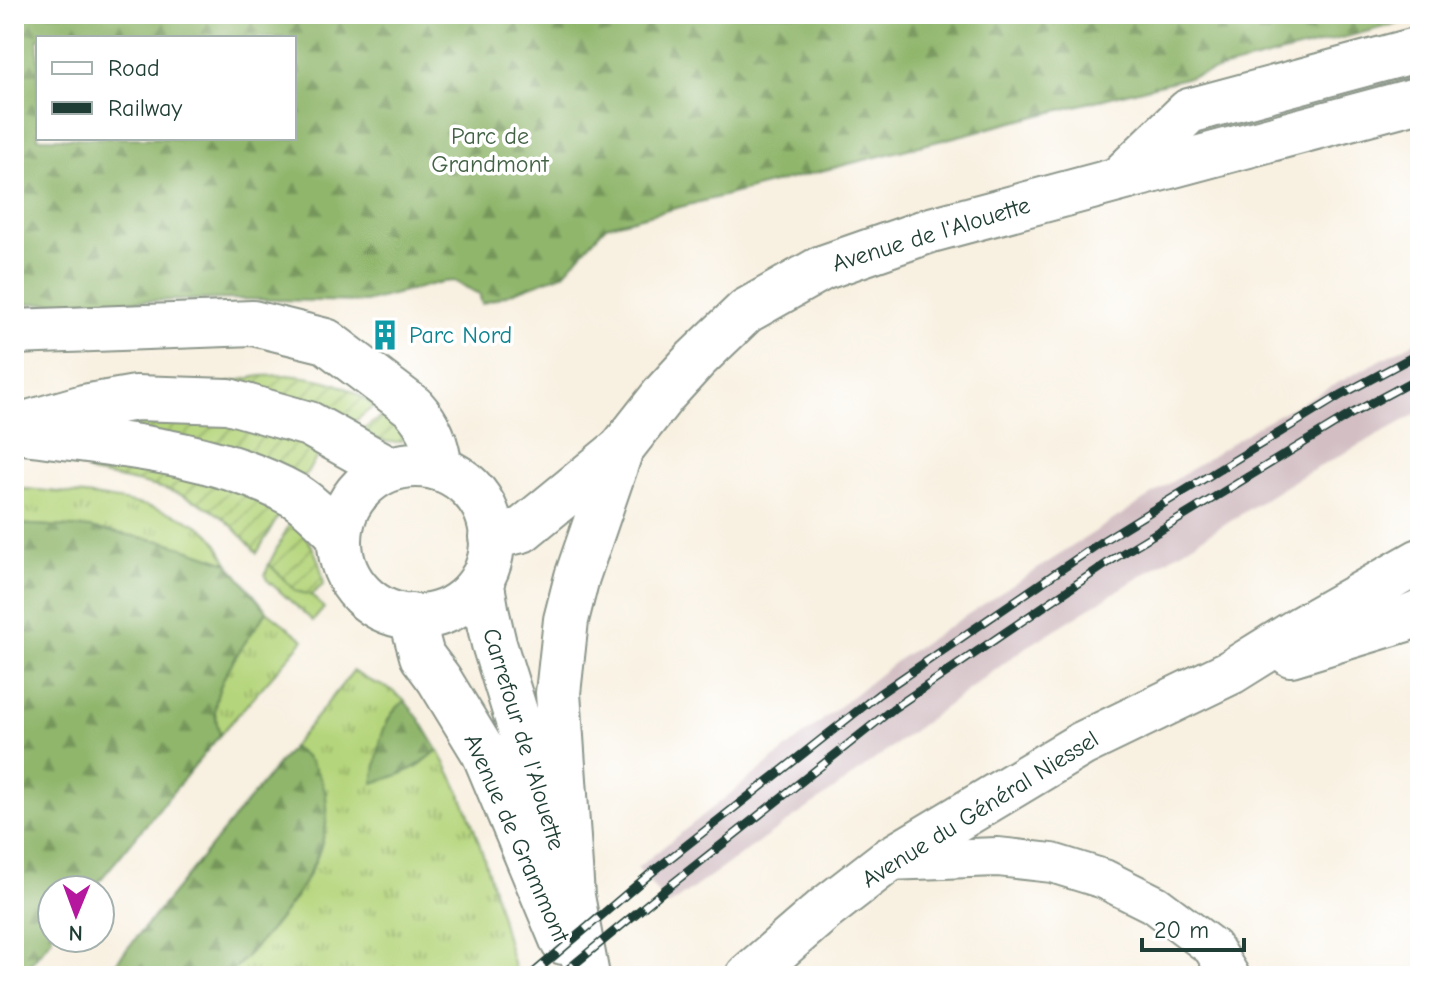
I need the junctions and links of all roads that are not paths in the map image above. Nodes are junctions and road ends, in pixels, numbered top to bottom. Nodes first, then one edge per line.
1 (1420, 49) edge
2 (1420, 99) edge
3 (1120, 179) junction
4 (14, 332) edge
5 (14, 429) edge
6 (621, 449) junction
7 (390, 469) junction
8 (440, 469) junction
9 (340, 536) junction
10 (491, 537) junction
11 (1420, 561) edge
12 (481, 580) junction
13 (1420, 613) edge
14 (411, 616) junction
15 (1231, 672) junction
16 (887, 861) junction
17 (572, 896) junction
18 (577, 976) edge
19 (587, 976) edge
20 (748, 976) edge
21 (1230, 976) edge

1 - 3 main road, Avenue de l'Alouette
2 - 3 main road, Avenue de l'Alouette
3 - 6 main road, Avenue de l'Alouette
4 - 8 main road
5 - 7 main road
5 - 9 main road
6 - 10 main road
6 - 17 main road, Carrefour de l'Alouette
7 - 8 main road
7 - 9 main road
8 - 10 main road, Carrefour de l'Alouette
9 - 14 main road
10 - 12 main road, Carrefour de l'Alouette
11 - 15 main road, Avenue du Général Niessel
12 - 14 main road, Carrefour de l'Alouette
12 - 17 main road, Carrefour de l'Alouette
13 - 15 main road, Avenue du Général Niessel
14 - 18 main road, Avenue de Grammont
15 - 16 main road, Avenue du Général Niessel
16 - 20 main road, Avenue du Général Niessel
16 - 21 street
17 - 19 main road, Carrefour de l'Alouette

